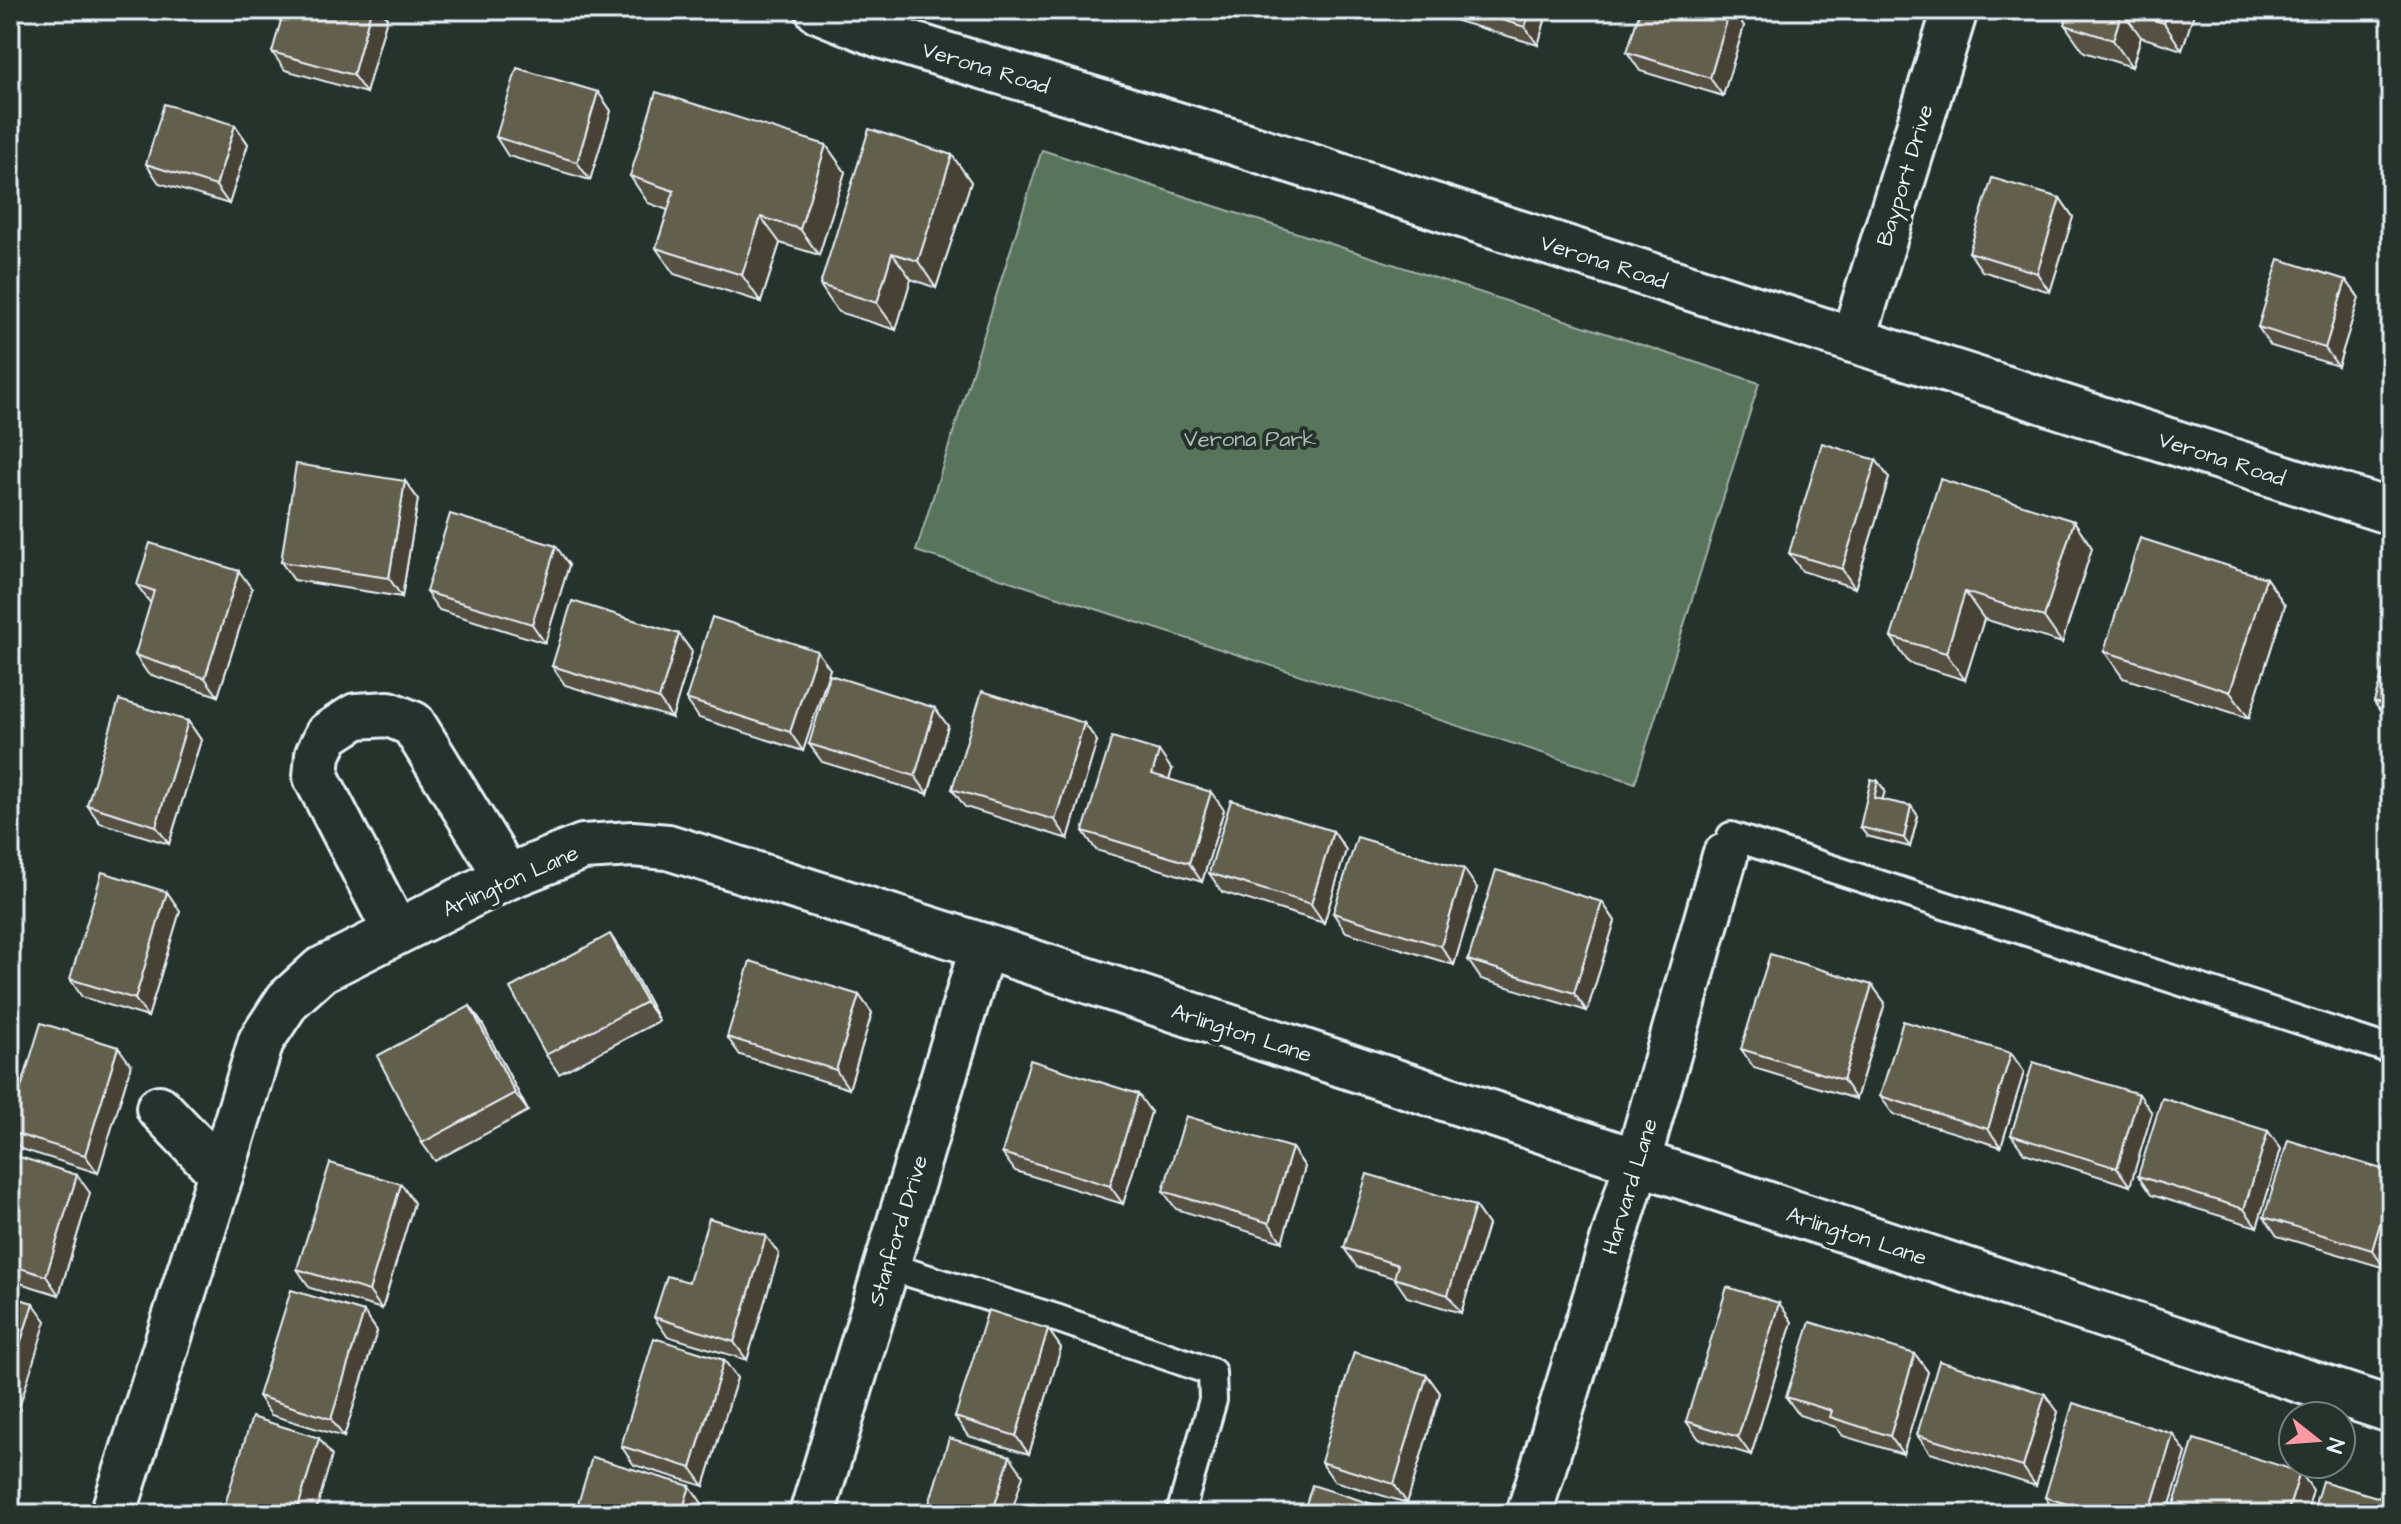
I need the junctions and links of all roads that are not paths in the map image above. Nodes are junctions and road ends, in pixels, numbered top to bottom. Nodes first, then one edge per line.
1 (818, 10) edge
2 (1955, 10) edge
3 (1853, 340) junction
4 (2391, 512) edge
5 (1725, 856) joint
6 (507, 877) junction
7 (396, 932) junction
8 (983, 946) junction
9 (2391, 1050) edge
10 (159, 1108) dead end
11 (1637, 1163) junction
12 (221, 1173) junction
13 (887, 1266) junction
14 (2391, 1410) edge
15 (113, 1514) edge
16 (812, 1514) edge
17 (1180, 1514) edge
18 (1529, 1514) edge

1 - 3 street, Verona Road
2 - 3 street, Bayport Drive
3 - 4 street, Verona Road
5 - 9 lane
5 - 11 street, Harvard Lane
6 - 7 street, Arlington Lane
6 - 7 street
6 - 8 street, Arlington Lane
7 - 12 street, Arlington Lane
8 - 11 street, Arlington Lane
8 - 13 street, Stanford Drive
10 - 12 street
11 - 14 street, Arlington Lane
11 - 18 street, Harvard Lane
12 - 15 street, Arlington Lane
13 - 16 street, Stanford Drive
13 - 17 lane

